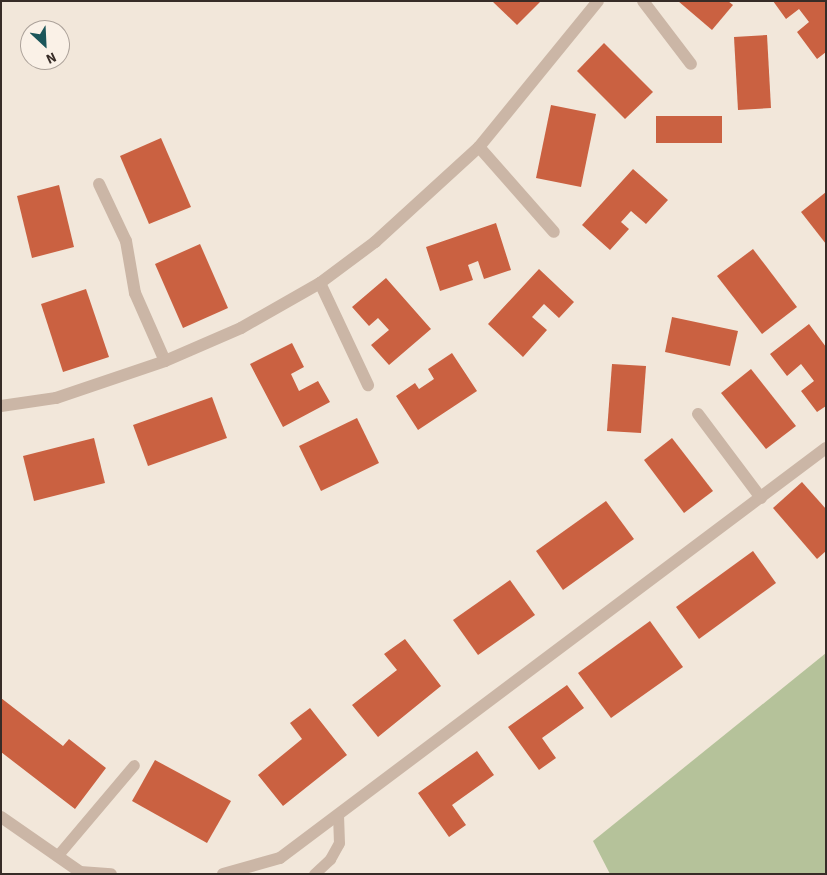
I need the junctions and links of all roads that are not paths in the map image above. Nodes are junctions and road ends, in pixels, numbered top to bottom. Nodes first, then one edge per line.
1 (598, 1) edge
2 (643, 1) edge
3 (691, 64) dead end
4 (479, 147) junction
5 (99, 184) dead end
6 (554, 232) dead end
7 (320, 283) junction
8 (166, 362) junction
9 (368, 385) dead end
10 (1, 406) edge
11 (698, 414) dead end
12 (826, 449) edge
13 (761, 498) junction
14 (134, 765) dead end
15 (338, 815) junction
16 (1, 817) edge
17 (57, 856) junction
18 (111, 874) edge
19 (223, 874) edge
20 (314, 874) edge

1 - 4 street
2 - 3 street
4 - 6 street
4 - 7 street
5 - 8 street
7 - 8 street
7 - 9 street
8 - 10 street
11 - 13 street
12 - 13 street
13 - 15 street
14 - 17 lane
15 - 19 street
15 - 20 lane
16 - 17 street
17 - 18 street

